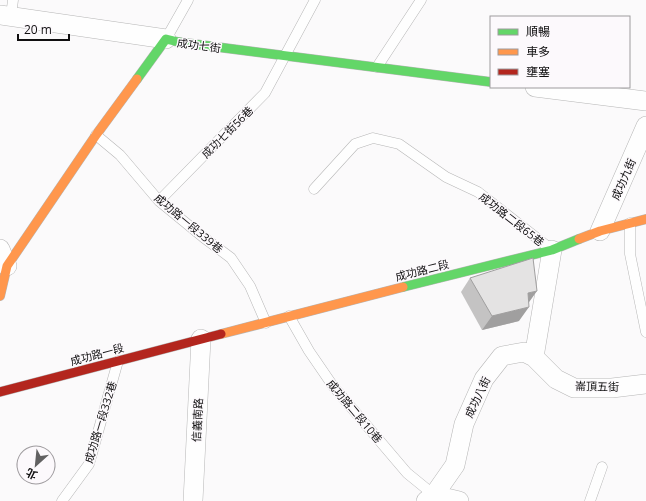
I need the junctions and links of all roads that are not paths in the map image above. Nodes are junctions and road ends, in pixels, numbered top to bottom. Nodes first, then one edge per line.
1 (188, 0) edge
2 (315, 0) edge
3 (421, 0) edge
4 (8, 10) edge
5 (166, 39) junction
6 (285, 56) junction
7 (377, 67) junction
8 (490, 82) edge
9 (543, 88) edge
10 (646, 101) edge
11 (646, 126) edge
12 (96, 135) junction
13 (314, 189) dead end
14 (159, 201) junction
15 (646, 219) edge
16 (630, 223) junction
17 (600, 232) junction
18 (0, 249) edge
19 (552, 250) junction
20 (7, 266) junction
21 (0, 296) edge
22 (289, 316) junction
23 (266, 323) junction
24 (646, 332) edge
25 (201, 339) junction
26 (534, 357) junction
27 (118, 361) junction
28 (646, 384) edge
29 (0, 392) edge
30 (602, 467) dead end
31 (430, 498) edge
32 (62, 501) edge
33 (193, 501) edge
34 (459, 501) edge
35 (590, 501) edge

1 - 5 lane
2 - 6 lane, 成功七街56巷
3 - 7 lane
4 - 5 street
5 - 6 street, 成功七街
5 - 12 street, 成功七街
6 - 7 street, 成功七街
6 - 14 lane, 成功七街56巷
7 - 8 street, 成功七街
9 - 10 street
11 - 17 street, 成功九街
12 - 14 lane, 成功路一段339巷
12 - 20 street, 成功七街
13 - 19 lane, 成功路二段65巷
14 - 23 lane, 成功路一段339巷
15 - 16 street, 成功路二段
16 - 17 street, 成功路二段
16 - 24 lane
17 - 19 street, 成功路二段
18 - 20 street
19 - 22 street, 成功路二段
19 - 26 street
20 - 21 street, 成功七街
22 - 23 street, 成功路二段
22 - 31 lane, 成功路二段10巷
23 - 25 street, 成功路二段
25 - 27 street, 成功路一段
25 - 33 street, 信義南路
26 - 28 street, 崙頂五街
26 - 31 street, 成功八街
27 - 29 street, 成功路一段
27 - 32 lane, 成功路一段332巷
30 - 35 lane
31 - 34 street

